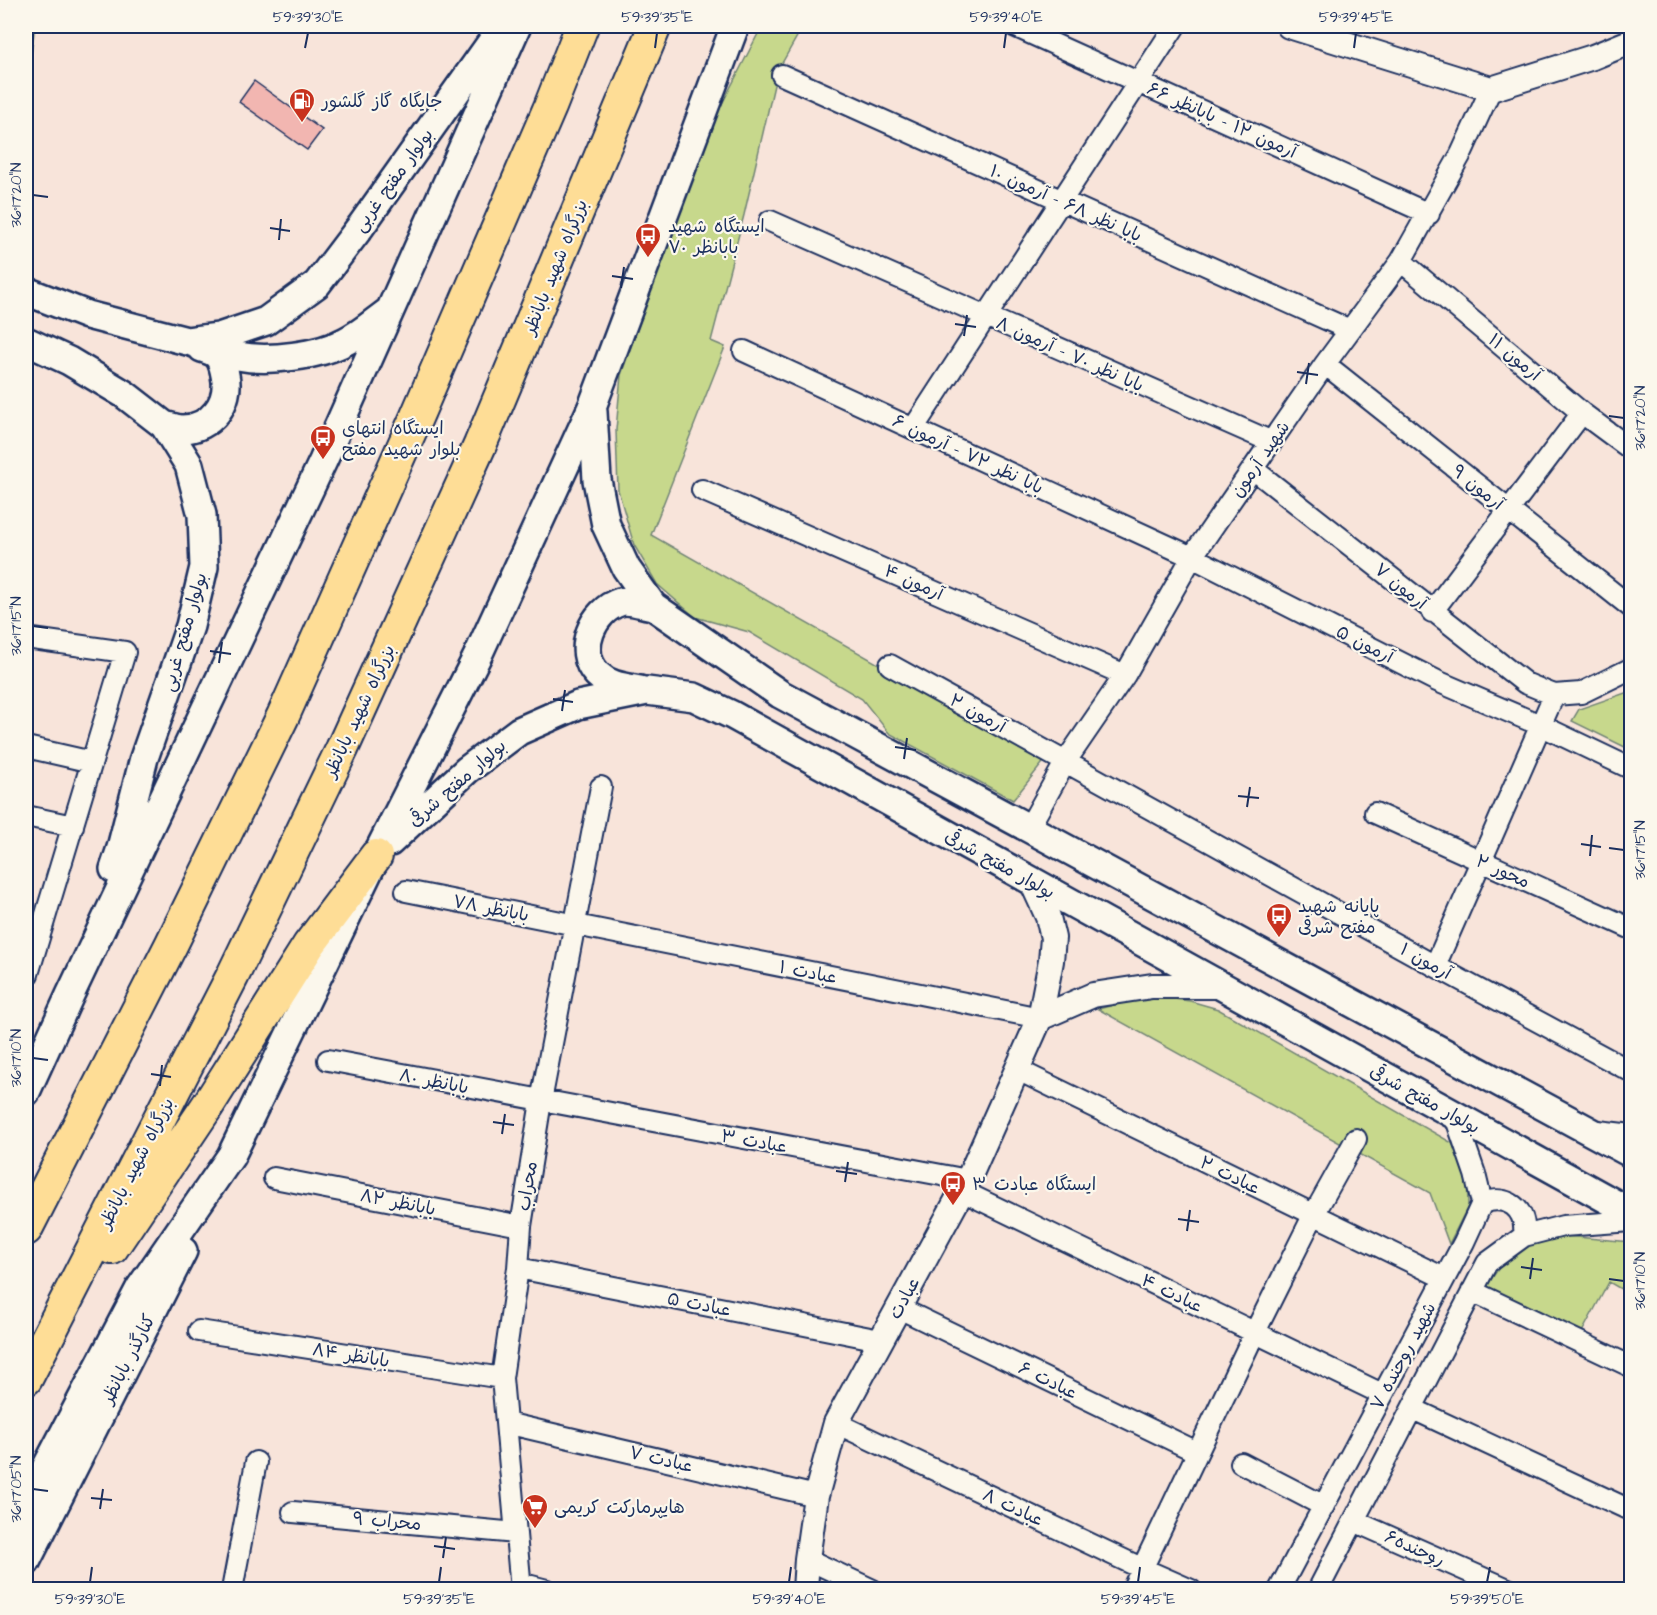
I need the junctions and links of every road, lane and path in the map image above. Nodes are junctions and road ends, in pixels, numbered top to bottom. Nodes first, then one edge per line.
1 (504, 26) edge
2 (517, 26) edge
3 (582, 26) edge
4 (654, 26) edge
5 (722, 26) edge
6 (735, 26) edge
7 (747, 26) edge
8 (1014, 26) edge
9 (1175, 26) edge
10 (1289, 26) edge
11 (1632, 41) edge
12 (782, 75) dead end
13 (1138, 82) junction
14 (1491, 89) junction
15 (691, 145) junction
16 (1061, 201) junction
17 (1429, 214) junction
18 (770, 221) dead end
19 (1401, 261) junction
20 (26, 291) edge
21 (390, 310) junction
22 (986, 316) junction
23 (1350, 330) junction
24 (187, 340) junction
25 (26, 341) edge
26 (744, 351) dead end
27 (1325, 364) junction
28 (592, 408) junction
29 (1582, 413) junction
30 (164, 425) junction
31 (913, 429) junction
32 (1272, 442) junction
33 (1632, 450) edge
34 (1253, 469) junction
35 (702, 490) dead end
36 (1508, 511) junction
37 (1192, 557) junction
38 (653, 606) junction
39 (1632, 608) edge
40 (1432, 612) junction
41 (26, 638) edge
42 (890, 665) dead end
43 (1632, 668) edge
44 (1125, 675) junction
45 (647, 691) junction
46 (1554, 695) junction
47 (1540, 725) junction
48 (26, 747) edge
49 (1066, 761) junction
50 (92, 762) junction
51 (1632, 769) edge
52 (601, 787) dead end
53 (1376, 813) dead end
54 (26, 816) edge
55 (73, 826) junction
56 (1028, 830) junction
57 (375, 855) junction
58 (1482, 861) junction
59 (1031, 880) junction
60 (406, 891) dead end
61 (576, 925) junction
62 (1632, 929) edge
63 (1435, 966) junction
64 (28, 974) dead end
65 (1220, 986) junction
66 (70, 995) junction
67 (1040, 1018) junction
68 (328, 1060) dead end
69 (1018, 1070) junction
70 (1632, 1072) edge
71 (26, 1077) edge
72 (26, 1092) edge
73 (541, 1101) junction
74 (1455, 1116) junction
75 (1588, 1129) junction
76 (1632, 1135) edge
77 (1356, 1139) dead end
78 (1632, 1154) edge
79 (231, 1156) junction
80 (274, 1178) dead end
81 (965, 1186) junction
82 (1482, 1203) junction
83 (1632, 1213) edge
84 (1313, 1216) junction
85 (1632, 1221) edge
86 (521, 1226) junction
87 (26, 1229) edge
88 (1524, 1236) junction
89 (518, 1268) junction
90 (1444, 1278) junction
91 (1472, 1291) junction
92 (899, 1308) junction
93 (199, 1331) dead end
94 (1255, 1332) junction
95 (880, 1340) junction
96 (1632, 1367) edge
97 (29, 1372) edge
98 (502, 1378) junction
99 (1382, 1394) junction
100 (1413, 1409) junction
101 (506, 1423) junction
102 (836, 1423) junction
103 (1197, 1452) junction
104 (256, 1462) dead end
105 (1241, 1463) dead end
106 (816, 1496) junction
107 (26, 1506) edge
108 (1324, 1506) junction
109 (1632, 1511) edge
110 (293, 1512) dead end
111 (1354, 1521) junction
112 (516, 1533) junction
113 (807, 1559) junction
114 (26, 1562) edge
115 (1141, 1568) junction
116 (521, 1586) edge
117 (232, 1590) edge
118 (547, 1590) edge
119 (805, 1590) edge
120 (873, 1590) edge
121 (1132, 1590) edge
122 (1191, 1590) edge
123 (1279, 1590) edge
124 (1318, 1590) edge
125 (1510, 1590) edge

1 - 24 main road, بولوار مفتح غربی
2 - 21 main road
3 - 87 highway
4 - 97 highway, بزرگراه شهید بابانظر
5 - 15 main road
6 - 15 main road
7 - 15 main road
8 - 13 street, آرمون ۱۲ - بابانظر ۶۶
9 - 13 street
10 - 14 street
11 - 14 street
12 - 16 street, بابا نظر ۶۸ - آرمون ۱۰
13 - 16 street
13 - 17 street, آرمون ۱۲ - بابانظر ۶۶
14 - 17 street, شهید آرمون
15 - 28 main road
16 - 22 street
16 - 23 street, بابا نظر ۶۸ - آرمون ۱۰
17 - 19 street, شهید آرمون
18 - 22 street, بابا نظر ۷۰ - آرمون ۸
19 - 23 street, شهید آرمون
19 - 29 street, آرمون ۱۱
20 - 24 main road, بولوار مفتح غربی
21 - 24 main road
21 - 66 main road
22 - 31 street
22 - 32 street, بابا نظر ۷۰ - آرمون ۸
23 - 27 street, شهید آرمون
24 - 30 main road
25 - 30 main road, بولوار مفتح غربی
26 - 31 street, بابا نظر ۷۲ - آرمون ۶
27 - 32 street, شهید آرمون
27 - 36 street, آرمون ۹
28 - 38 main road
28 - 57 main road
29 - 33 street, آرمون ۱۱
29 - 36 street
30 - 66 main road, بولوار مفتح غربی
31 - 37 street, بابا نظر ۷۲ - آرمون ۶
32 - 34 street, شهید آرمون
34 - 37 street, شهید آرمون
34 - 40 street, آرمون ۷
35 - 44 street, آرمون ۴
36 - 39 street, آرمون ۹
36 - 40 street
37 - 44 street, شهید آرمون
37 - 47 street, آرمون ۵
38 - 45 main road
38 - 56 main road
40 - 46 street, آرمون ۷
41 - 50 street
42 - 49 street, آرمون ۲
43 - 46 street
44 - 49 street, شهید آرمون
45 - 57 main road, بولوار مفتح شرقی
45 - 59 main road, بولوار مفتح شرقی
46 - 47 street
47 - 51 street, آرمون ۵
47 - 58 street
48 - 50 street
49 - 56 street, شهید آرمون
49 - 63 street, آرمون ۱
50 - 55 street
52 - 61 street, محراب
53 - 58 street, محور ۲
54 - 55 street
55 - 64 street
56 - 75 main road
57 - 79 main road
57 - 97 highway
58 - 62 street, محور ۲
58 - 63 street
59 - 65 main road, بولوار مفتح شرقی
59 - 67 street, عبادت
60 - 61 street, بابانظر ۷۸
61 - 67 street, عبادت ۱
61 - 73 street, محراب
63 - 70 street, آرمون ۱
65 - 67 street
65 - 74 main road, بولوار مفتح شرقی
66 - 71 main road
66 - 72 main road
67 - 69 street, عبادت
68 - 73 street, بابانظر ۸۰
69 - 81 street, عبادت
69 - 84 street, عبادت ۲
73 - 81 street, عبادت ۳
73 - 86 street, محراب
74 - 82 street
74 - 83 main road, بولوار مفتح شرقی
75 - 76 street
75 - 78 main road
77 - 84 street
79 - 107 main road
79 - 114 main road, کنارگذر بابانظر
80 - 86 street, بابانظر ۸۲
81 - 92 street, عبادت
81 - 94 street, عبادت ۴
82 - 88 street
82 - 90 street, شهید روحنده ۷
84 - 90 street, عبادت ۲
84 - 94 street
85 - 88 street, شهید روحنده ۷
86 - 89 street, محراب
88 - 91 street, شهید روحنده ۷
89 - 95 street, عبادت ۵
89 - 98 street, محراب
90 - 99 street, شهید روحنده ۷
91 - 96 street
91 - 100 street, شهید روحنده ۷
92 - 95 street, عبادت
92 - 103 street, عبادت ۶
93 - 98 street, بابانظر ۸۴
94 - 99 street, عبادت ۴
94 - 103 street
95 - 102 street, عبادت
98 - 101 street, محراب
99 - 108 street, شهید روحنده ۷
100 - 109 street
100 - 111 street, شهید روحنده ۷
101 - 106 street, عبادت ۷
101 - 112 street, محراب
102 - 106 street, عبادت
102 - 115 street, عبادت ۸
103 - 115 street
104 - 117 street
105 - 108 street
106 - 113 street, عبادت
108 - 123 street, شهید روحنده ۷
110 - 112 street, محراب ۹
111 - 124 street, شهید روحنده ۷
111 - 125 street, روحنده۶
112 - 116 street, محراب
113 - 119 street, عبادت
113 - 120 street
115 - 121 street
115 - 122 street, عبادت ۸
116 - 118 street

